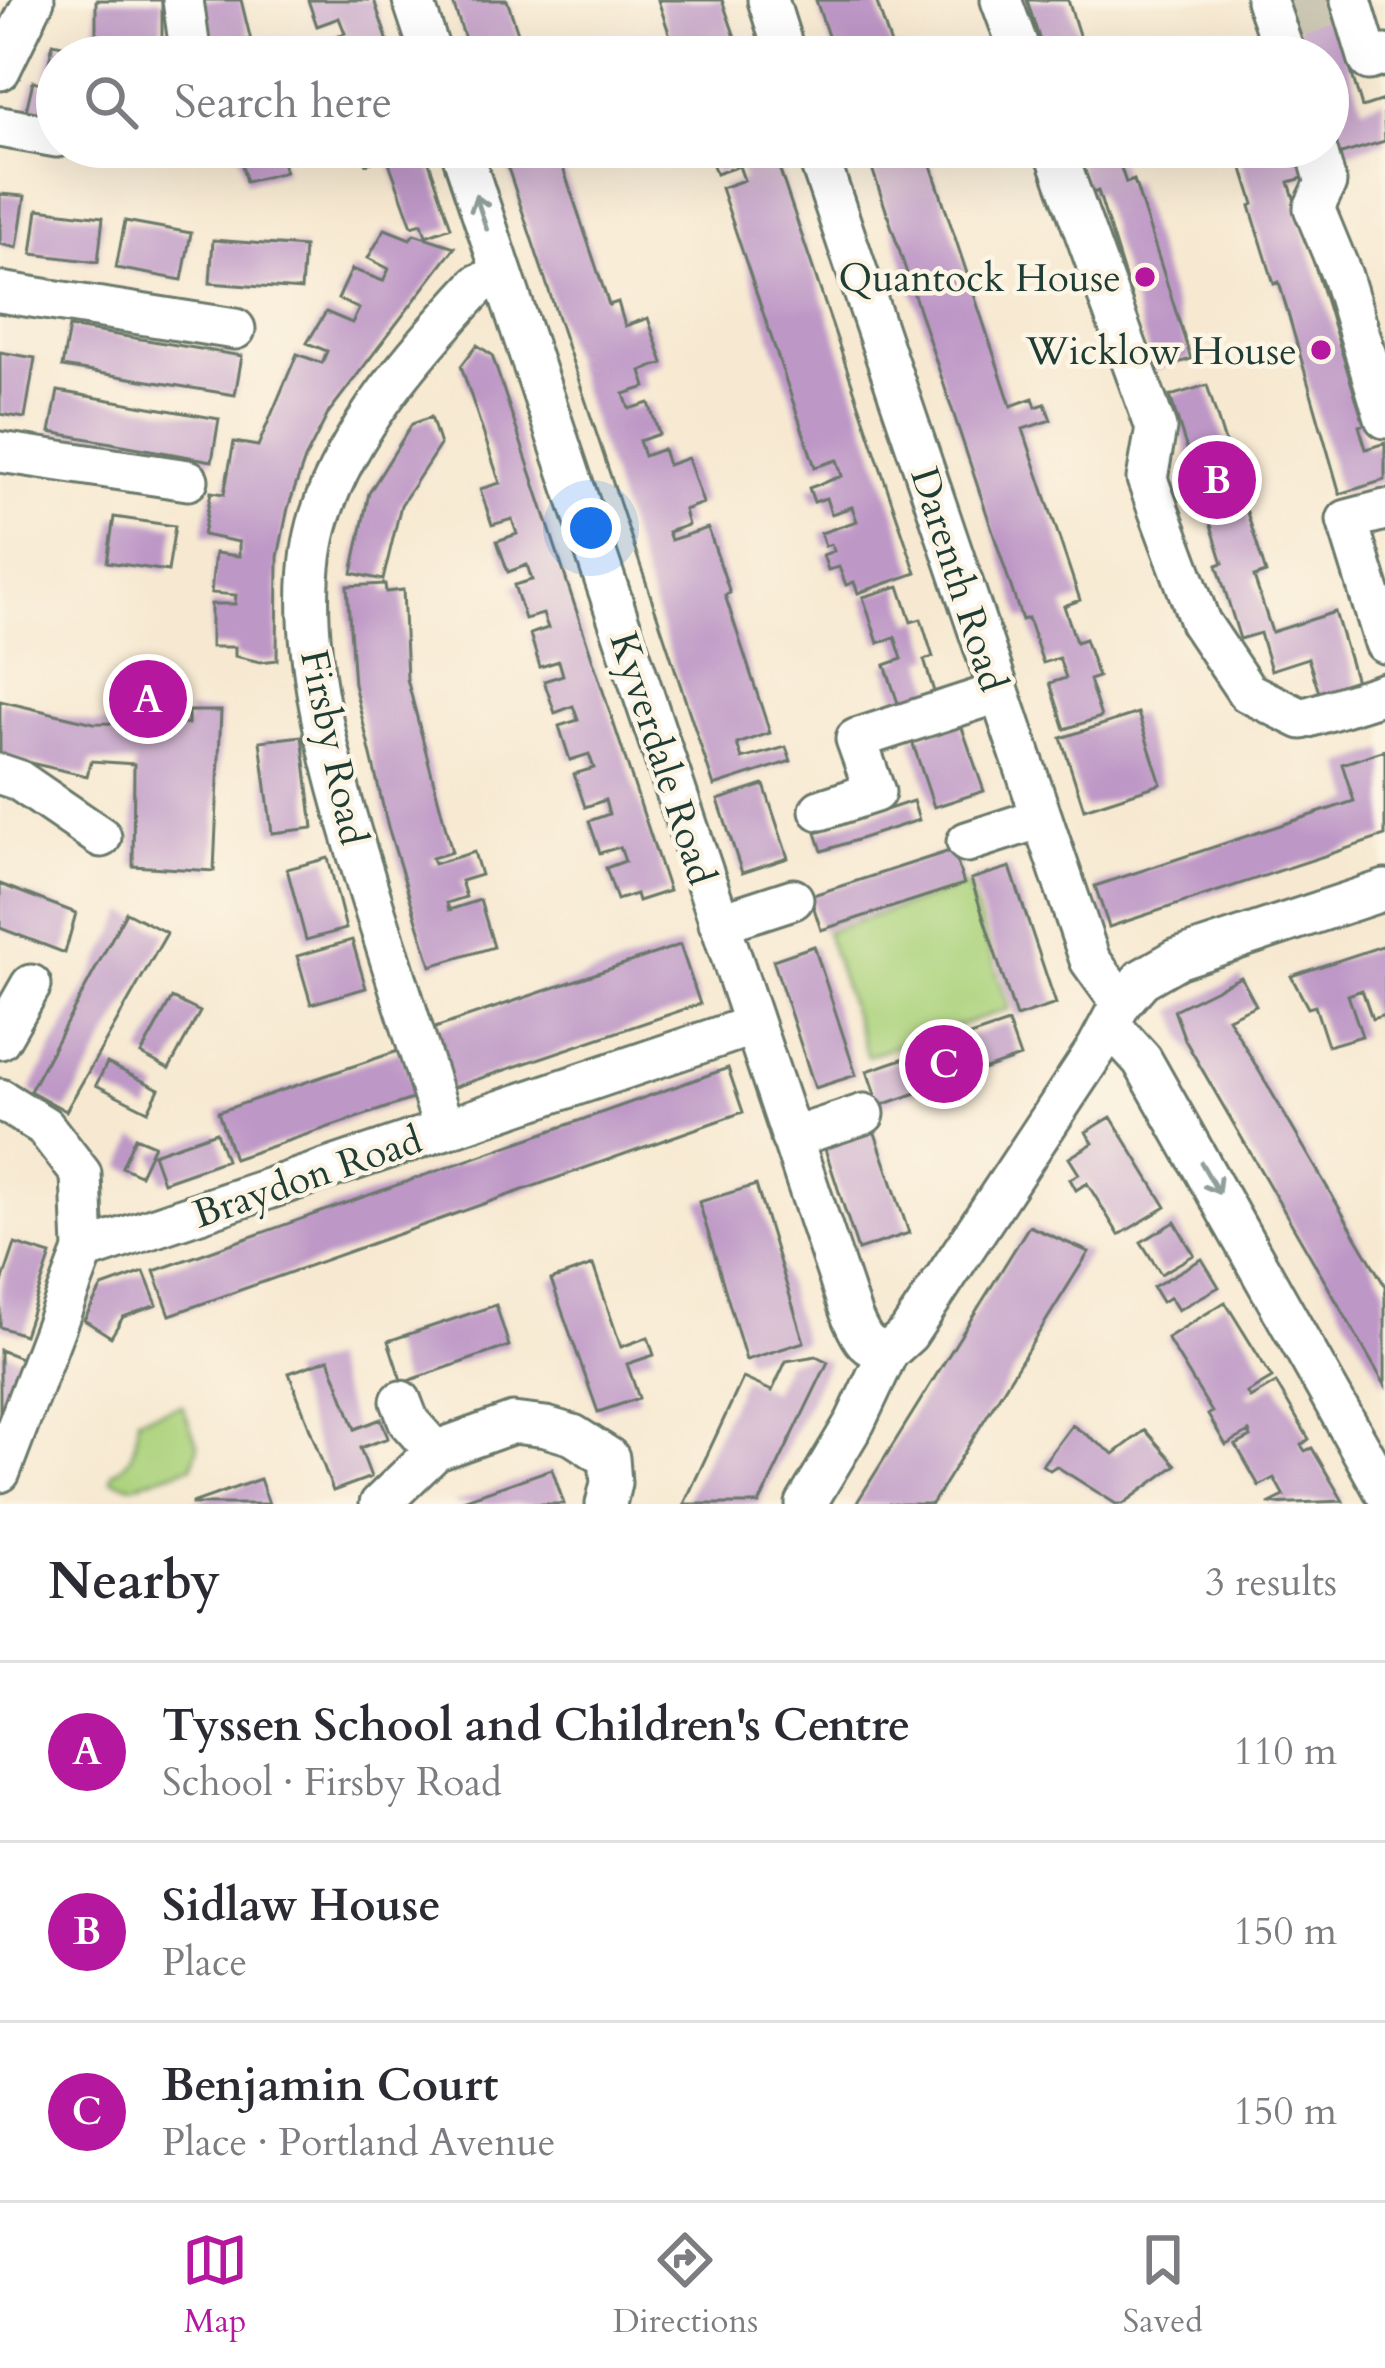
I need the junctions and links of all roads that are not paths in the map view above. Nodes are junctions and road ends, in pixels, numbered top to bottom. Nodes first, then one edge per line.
1 (34, 0) edge
2 (183, 0) edge
3 (413, 0) edge
4 (768, 0) edge
5 (1001, 0) edge
6 (1344, 2) edge
7 (188, 36) edge
8 (425, 36) edge
9 (779, 36) edge
10 (1014, 36) edge
11 (1385, 55) edge
12 (0, 70) edge
13 (0, 127) edge
14 (36, 133) edge
15 (467, 168) edge
16 (822, 168) edge
17 (1062, 168) edge
18 (1322, 168) edge
19 (502, 276) junction
20 (0, 292) edge
21 (235, 329) dead end
22 (1385, 418) edge
23 (0, 452) edge
24 (188, 480) dead end
25 (1385, 510) edge
26 (1385, 643) edge
27 (998, 693) junction
28 (1385, 693) edge
29 (0, 774) edge
30 (820, 810) dead end
31 (1041, 818) junction
32 (101, 837) dead end
33 (967, 842) dead end
34 (1385, 890) edge
35 (794, 899) dead end
36 (719, 923) junction
37 (31, 985) dead end
38 (1116, 1015) junction
39 (754, 1025) junction
40 (0, 1039) edge
41 (0, 1099) edge
42 (863, 1114) dead end
43 (445, 1129) junction
44 (791, 1138) junction
45 (84, 1251) junction
46 (888, 1352) junction
47 (401, 1401) dead end
48 (435, 1451) junction
49 (0, 1472) edge
50 (1385, 1492) edge
51 (380, 1504) edge
52 (606, 1504) edge
53 (806, 1504) edge

1 - 12 street
2 - 7 street
3 - 8 street
4 - 9 street
5 - 10 street
6 - 11 street
13 - 14 street
19 -> 15 street, Kyverdale Road
16 - 27 street, Darenth Road
17 - 28 street
18 - 22 street
19 - 36 street, Kyverdale Road
19 - 43 street, Firsby Road
20 - 21 street
23 - 24 street
25 - 26 street
27 - 30 street
27 - 31 street, Darenth Road
29 - 32 street
31 - 33 street
31 - 38 street, Darenth Road
34 - 38 street
35 - 36 street
36 - 39 street, Kyverdale Road
37 - 40 street
38 - 46 street
38 -> 50 street, Darenth Road
39 - 43 street, Braydon Road
39 - 44 street, Kyverdale Road
41 - 45 street
42 - 44 street
43 - 45 street, Braydon Road
44 - 46 street, Kyverdale Road
45 - 49 street
46 - 53 street
47 - 48 street
48 - 51 street
48 - 52 street

